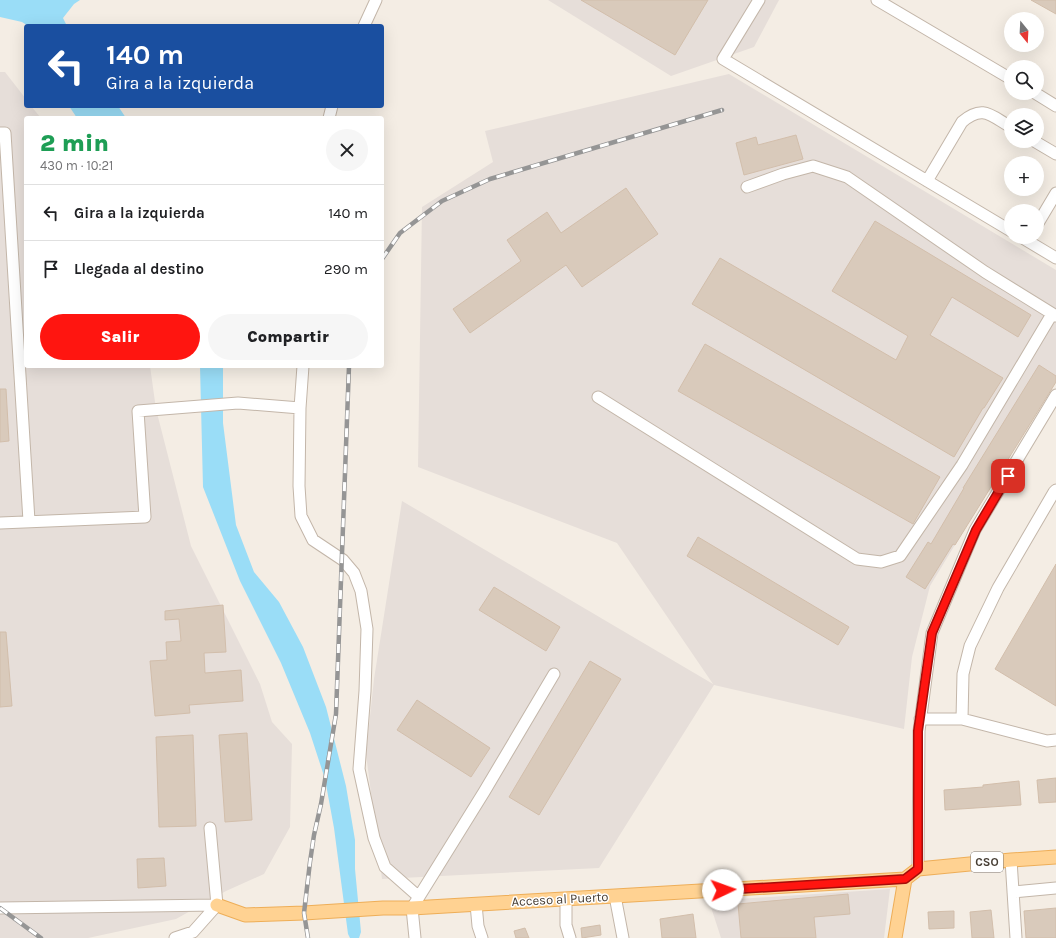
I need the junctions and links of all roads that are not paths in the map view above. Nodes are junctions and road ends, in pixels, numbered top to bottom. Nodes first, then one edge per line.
1 (376, 0) edge
2 (759, 0) edge
3 (877, 0) edge
4 (365, 24) edge
5 (1004, 75) edge
6 (1044, 99) edge
7 (1056, 106) edge
8 (1004, 123) edge
9 (0, 133) edge
10 (1044, 147) edge
11 (1056, 154) edge
12 (927, 181) junction
13 (747, 187) dead end
14 (1056, 192) edge
15 (1044, 213) edge
16 (1004, 227) edge
17 (1033, 244) edge
18 (1056, 258) edge
19 (1054, 315) edge
20 (303, 368) edge
21 (1056, 395) edge
22 (598, 397) dead end
23 (300, 408) junction
24 (1056, 490) edge
25 (29, 521) junction
26 (0, 522) edge
27 (554, 674) dead end
28 (920, 719) junction
29 (962, 719) junction
30 (1056, 740) edge
31 (210, 828) dead end
32 (1056, 857) edge
33 (1011, 860) junction
34 (918, 869) junction
35 (905, 879) junction
36 (1056, 888) edge
37 (1013, 892) junction
38 (616, 896) junction
39 (419, 897) junction
40 (566, 899) junction
41 (476, 904) junction
42 (216, 905) junction
43 (0, 908) edge
44 (412, 908) junction
45 (175, 938) edge
46 (415, 938) edge
47 (482, 938) edge
48 (570, 938) edge
49 (623, 938) edge
50 (895, 938) edge
51 (1016, 938) edge

1 - 4 street
2 - 12 street
3 - 5 street
6 - 7 street
8 - 12 street
9 - 25 street
10 - 11 street
12 - 16 street
13 - 19 street
14 - 15 street
17 - 18 street
19 - 22 street
20 - 23 street
21 - 28 street
23 - 25 street
23 - 39 street
24 - 29 street
25 - 26 street
27 - 39 street
28 - 29 street
28 - 34 street
29 - 30 street
31 - 42 street
32 - 33 main road, CSO
33 - 34 main road, CSO
33 - 37 street
34 - 35 main road
35 - 38 main road, Acceso al Puerto
35 - 50 main road
36 - 37 street
37 - 51 street
38 - 40 main road, Acceso al Puerto
38 - 49 street
39 - 44 street
40 - 41 main road, Acceso al Puerto
40 - 48 street
41 - 44 main road, Acceso al Puerto
41 - 47 street
42 - 43 street
42 - 44 main road, Acceso al Puerto
42 - 45 street
44 - 46 street

